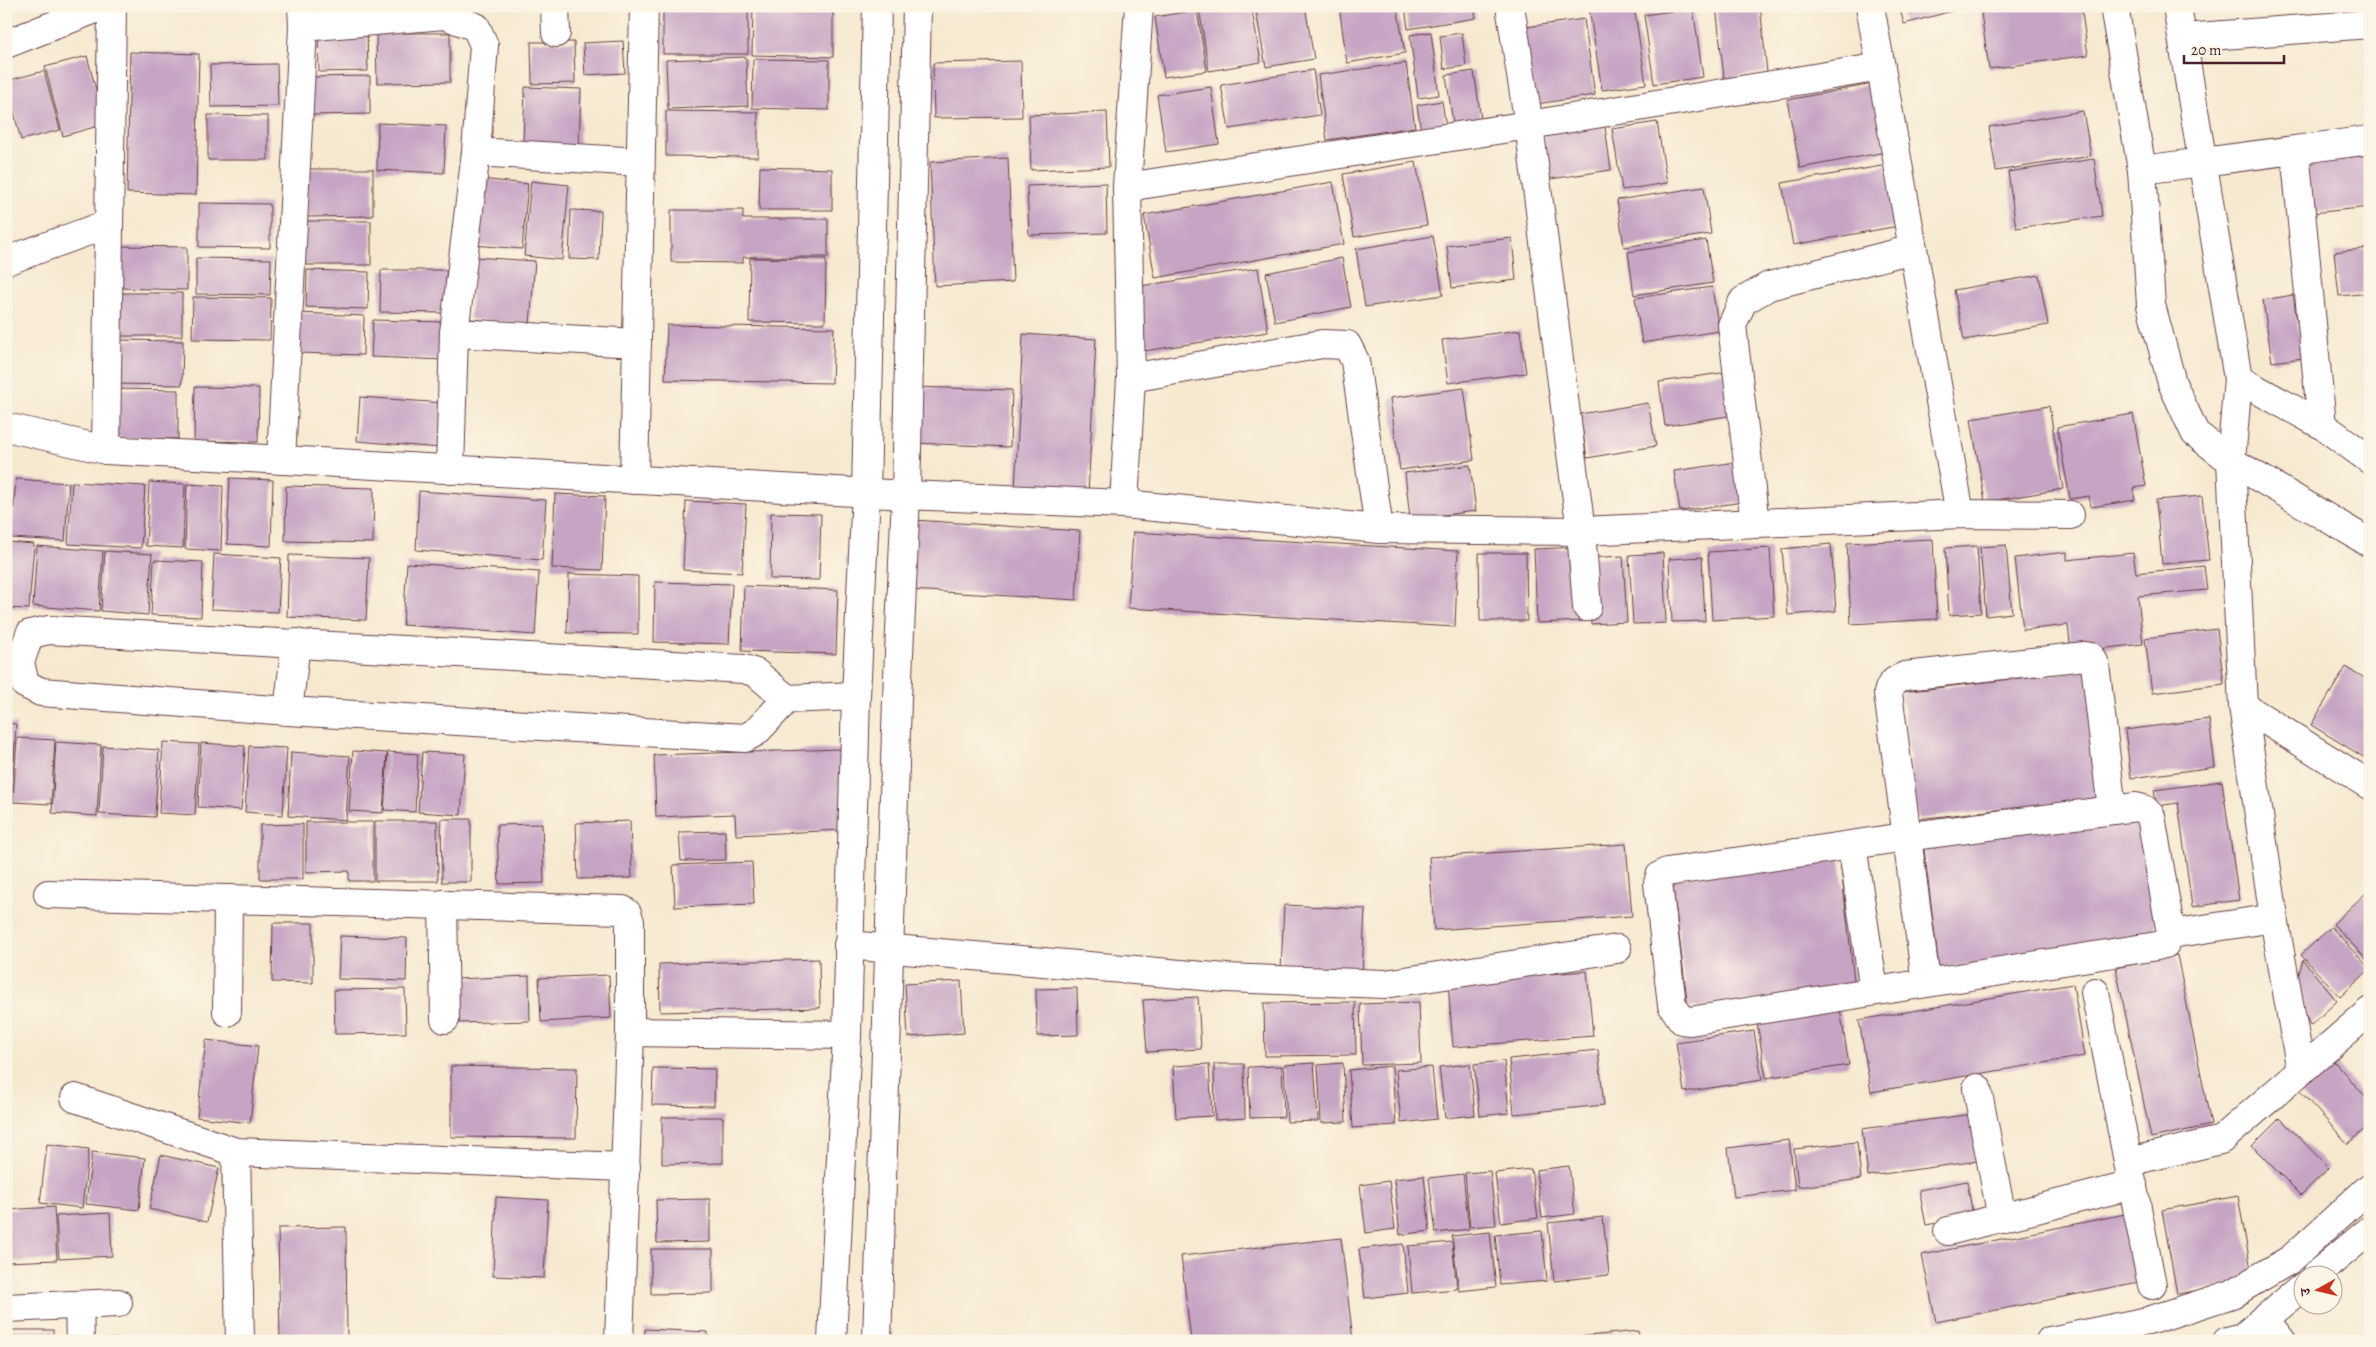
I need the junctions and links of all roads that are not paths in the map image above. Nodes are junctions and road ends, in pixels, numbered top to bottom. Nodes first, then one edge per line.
1 (103, 6) edge
2 (112, 6) edge
3 (555, 6) edge
4 (644, 6) edge
5 (877, 6) edge
6 (917, 6) edge
7 (1139, 6) edge
8 (1510, 6) edge
9 (1870, 6) edge
10 (2114, 6) edge
11 (2177, 6) edge
12 (303, 17) edge
13 (2370, 24) edge
14 (556, 33) dead end
15 (2183, 38) junction
16 (6, 44) edge
17 (1881, 67) junction
18 (1529, 125) junction
19 (2370, 140) edge
20 (476, 152) junction
21 (2295, 152) junction
22 (2202, 161) junction
23 (640, 162) junction
24 (2142, 170) junction
25 (1127, 186) junction
26 (108, 224) junction
27 (1913, 249) junction
28 (6, 261) edge
29 (454, 333) junction
30 (637, 343) junction
31 (1131, 378) junction
32 (2238, 378) junction
33 (2322, 425) junction
34 (6, 427) edge
35 (106, 450) junction
36 (280, 460) junction
37 (2370, 460) edge
38 (2231, 461) junction
39 (450, 470) junction
40 (634, 480) junction
41 (866, 492) junction
42 (906, 496) junction
43 (1124, 504) junction
44 (1960, 514) junction
45 (2070, 515) dead end
46 (1755, 524) junction
47 (1379, 529) junction
48 (1581, 531) junction
49 (2370, 543) edge
50 (1587, 608) dead end
51 (296, 643) junction
52 (856, 696) junction
53 (787, 699) junction
54 (2243, 706) junction
55 (288, 710) junction
56 (2370, 785) edge
57 (2112, 810) junction
58 (1906, 837) junction
59 (1852, 845) junction
60 (48, 894) dead end
61 (228, 899) junction
62 (443, 904) junction
63 (2274, 918) junction
64 (2171, 934) junction
65 (848, 945) junction
66 (889, 949) junction
67 (1617, 949) dead end
68 (1926, 982) junction
69 (1874, 991) junction
70 (2096, 992) dead end
71 (2370, 1011) edge
72 (227, 1012) dead end
73 (445, 1019) dead end
74 (630, 1032) junction
75 (847, 1035) junction
76 (2301, 1071) junction
77 (1977, 1088) dead end
78 (75, 1098) dead end
79 (236, 1152) junction
80 (626, 1167) junction
81 (2130, 1174) junction
82 (2370, 1187) edge
83 (2002, 1218) junction
84 (2370, 1230) edge
85 (1948, 1232) dead end
86 (2329, 1264) edge
87 (2152, 1286) dead end
88 (2294, 1294) edge
89 (118, 1303) dead end
90 (79, 1305) junction
91 (6, 1308) edge
92 (2264, 1319) junction
93 (80, 1341) edge
94 (240, 1341) edge
95 (619, 1341) edge
96 (832, 1341) edge
97 (877, 1341) edge
98 (2050, 1341) edge
99 (2227, 1341) edge
100 (2282, 1341) edge

1 - 16 street
2 - 26 street
3 - 14 street
4 - 23 street
5 - 41 street
6 - 42 street
7 - 25 street
8 - 18 street
9 - 17 street
10 - 24 street
11 - 15 street
12 - 20 street
12 - 36 street
13 - 15 street
15 - 22 street
17 - 18 street
17 - 27 street
18 - 25 street
18 - 48 street
19 - 21 street
20 - 23 street
20 - 29 street
21 - 22 street
21 - 33 street
22 - 24 street
22 - 32 street
23 - 30 street
24 - 38 street
25 - 31 street
26 - 28 street
26 - 35 street
27 - 44 street
27 - 46 street
29 - 30 street
29 - 39 street
30 - 40 street
31 - 43 street
31 - 47 street
32 - 33 street
32 - 38 street
33 - 37 street
34 - 35 street
35 - 36 street
36 - 39 street
38 - 49 street
38 - 54 street
39 - 40 street
40 - 41 street
41 - 42 street
41 - 52 street
42 - 43 street
42 - 66 street
43 - 47 street
44 - 45 street
44 - 46 street
46 - 48 street
47 - 48 street
48 - 50 street
51 - 53 street
51 - 55 street
51 - 55 street
52 - 53 street
52 - 65 street
53 - 55 street
54 - 56 street
54 - 63 street
57 - 58 street
57 - 58 street
57 - 64 street
58 - 59 street
58 - 68 street
59 - 69 street
59 - 69 street
60 - 61 street
61 - 62 street
61 - 72 street
62 - 73 street
62 - 74 street
63 - 64 street
63 - 76 street
64 - 68 street
65 - 66 street
65 - 75 street
66 - 67 street
66 - 97 street
68 - 69 street
70 - 81 street
71 - 76 street
74 - 75 street
74 - 80 street
75 - 96 street
76 - 81 street
77 - 83 street
78 - 79 street
79 - 80 street
79 - 94 street
80 - 95 street
81 - 83 street
81 - 87 street
82 - 98 street
83 - 85 street
84 - 86 street
88 - 92 street
89 - 90 street
90 - 91 street
90 - 93 street
92 - 99 street
92 - 100 street

